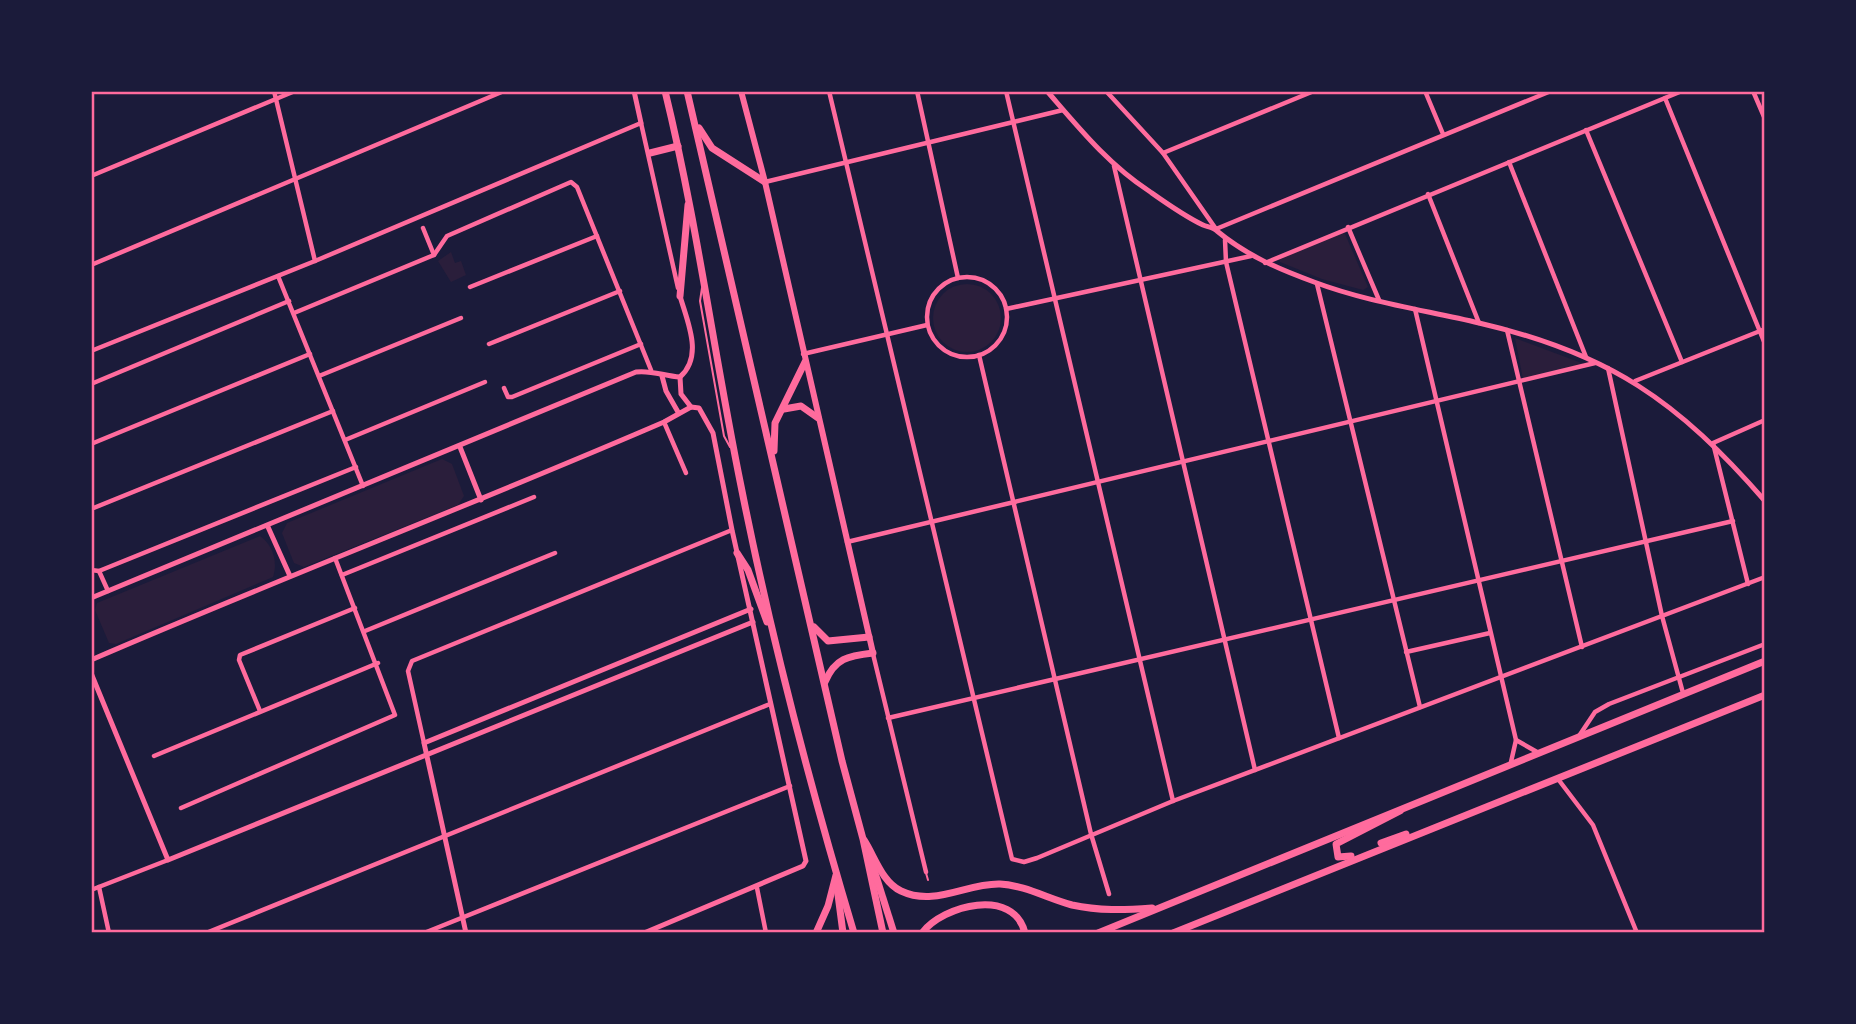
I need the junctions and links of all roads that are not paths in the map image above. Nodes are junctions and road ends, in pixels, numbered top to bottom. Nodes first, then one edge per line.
1 (274, 91) edge
2 (295, 91) edge
3 (504, 91) edge
4 (634, 91) edge
5 (659, 91) edge
6 (665, 91) edge
7 (687, 91) edge
8 (741, 91) edge
9 (829, 91) edge
10 (917, 91) edge
11 (1006, 91) edge
12 (1047, 91) edge
13 (1106, 91) edge
14 (1314, 91) edge
15 (1425, 91) edge
16 (1551, 91) edge
17 (1682, 91) edge
18 (1753, 91) edge
19 (1665, 98) junction
20 (276, 99) junction
21 (691, 110) junction
22 (1063, 110) junction
23 (670, 112) junction
24 (1765, 119) edge
25 (641, 122) junction
26 (1014, 122) junction
27 (1586, 130) junction
28 (1443, 134) junction
29 (929, 142) junction
30 (678, 146) junction
31 (650, 153) junction
32 (1163, 153) junction
33 (846, 162) junction
34 (1509, 162) junction
35 (1114, 166) junction
36 (91, 176) edge
37 (296, 181) junction
38 (765, 182) junction
39 (688, 187) junction
40 (1428, 194) junction
41 (1348, 227) junction
42 (423, 228) dead end
43 (1216, 229) junction
44 (597, 236) junction
45 (1225, 240) junction
46 (434, 255) junction
47 (1251, 256) junction
48 (315, 261) junction
49 (1226, 262) junction
50 (1265, 263) junction
51 (91, 265) edge
52 (278, 276) junction
53 (958, 278) junction
54 (1139, 281) junction
55 (1317, 284) junction
56 (470, 287) dead end
57 (620, 291) junction
58 (680, 296) junction
59 (1056, 299) junction
60 (1379, 300) junction
61 (289, 301) junction
62 (1006, 309) junction
63 (1415, 310) junction
64 (293, 313) junction
65 (461, 318) dead end
66 (1479, 323) junction
67 (927, 325) junction
68 (1507, 330) junction
69 (1762, 330) edge
70 (887, 334) junction
71 (489, 344) dead end
72 (641, 344) junction
73 (1765, 344) edge
74 (91, 351) edge
75 (310, 354) junction
76 (979, 355) junction
77 (1586, 357) junction
78 (804, 358) junction
79 (1598, 362) junction
80 (1682, 362) junction
81 (1608, 367) junction
82 (651, 370) junction
83 (319, 376) junction
84 (663, 376) junction
85 (680, 377) junction
86 (1519, 381) junction
87 (1635, 381) junction
88 (485, 382) dead end
89 (91, 384) edge
90 (504, 388) dead end
91 (1437, 400) junction
92 (691, 407) junction
93 (783, 409) junction
94 (333, 411) junction
95 (678, 412) junction
96 (818, 418) junction
97 (1765, 420) edge
98 (1351, 421) junction
99 (664, 422) junction
100 (345, 440) junction
101 (1713, 443) junction
102 (91, 444) edge
103 (1267, 444) junction
104 (460, 447) junction
105 (774, 462) junction
106 (1184, 463) junction
107 (356, 467) junction
108 (687, 472) dead end
109 (1100, 483) junction
110 (364, 486) junction
111 (534, 497) dead end
112 (481, 500) junction
113 (1765, 501) edge
114 (1013, 503) junction
115 (91, 509) edge
116 (1733, 521) junction
117 (932, 523) junction
118 (268, 527) junction
119 (732, 530) junction
120 (1647, 541) junction
121 (847, 542) junction
122 (555, 553) dead end
123 (737, 553) junction
124 (335, 558) junction
125 (1561, 561) junction
126 (91, 569) edge
127 (99, 571) junction
128 (342, 575) junction
129 (290, 576) junction
130 (1765, 577) edge
131 (1478, 579) junction
132 (1748, 584) junction
133 (108, 591) junction
134 (91, 598) edge
135 (1392, 600) junction
136 (355, 608) junction
137 (751, 609) junction
138 (1662, 616) junction
139 (1309, 620) junction
140 (754, 622) junction
141 (812, 625) junction
142 (365, 631) junction
143 (1490, 633) junction
144 (869, 637) junction
145 (1223, 641) junction
146 (1765, 644) edge
147 (776, 645) junction
148 (1582, 647) junction
149 (1406, 652) junction
150 (873, 653) junction
151 (91, 660) edge
152 (1139, 660) junction
153 (1765, 661) edge
154 (377, 663) junction
155 (91, 673) edge
156 (581, 677) junction
157 (1500, 677) junction
158 (1679, 677) junction
159 (1056, 679) junction
160 (825, 683) junction
161 (586, 688) junction
162 (1683, 693) junction
163 (1765, 695) edge
164 (972, 699) junction
165 (770, 704) junction
166 (1420, 707) junction
167 (260, 712) junction
168 (888, 718) junction
169 (1579, 736) junction
170 (1339, 738) junction
171 (1516, 740) junction
172 (424, 743) junction
173 (1537, 752) junction
174 (154, 755) dead end
175 (426, 755) junction
176 (1511, 762) junction
177 (1255, 770) junction
178 (1558, 778) junction
179 (790, 786) junction
180 (1173, 801) junction
181 (181, 808) dead end
182 (1402, 808) junction
183 (1418, 833) junction
184 (1091, 834) junction
185 (444, 836) junction
186 (864, 839) junction
187 (168, 860) junction
188 (926, 872) joint
189 (836, 874) junction
190 (928, 880) dead end
191 (99, 887) junction
192 (757, 888) junction
193 (91, 890) edge
194 (1109, 894) dead end
195 (1159, 908) junction
196 (463, 918) junction
197 (1209, 919) junction
198 (109, 933) edge
199 (206, 933) edge
200 (424, 933) edge
201 (466, 933) edge
202 (644, 933) edge
203 (766, 933) edge
204 (816, 933) edge
205 (843, 933) edge
206 (854, 933) edge
207 (883, 933) edge
208 (894, 933) edge
209 (922, 933) edge
210 (1026, 933) edge
211 (1098, 933) edge
212 (1173, 933) edge
213 (1186, 933) edge
214 (1637, 933) edge

1 - 20 street
2 - 20 street
3 - 37 street
4 - 25 street
5 - 23 highway
6 - 23 highway
7 - 21 highway
8 - 38 main road
9 - 33 street
10 - 29 street
11 - 26 street
12 - 22 street
13 - 32 street
14 - 32 street
15 - 28 street
16 - 28 street
17 - 19 street
18 - 24 street
19 - 27 street
19 - 69 street
20 - 36 street
20 - 37 street
21 - 38 highway
21 - 105 highway
22 - 26 street
22 - 35 street
23 - 30 highway
25 - 31 street
25 - 48 street
26 - 29 street
26 - 59 street
27 - 34 street
27 - 80 street
28 - 43 street
29 - 33 street
29 - 53 street
30 - 31 highway
30 - 39 highway
31 - 58 street
32 - 43 street
33 - 38 street
33 - 70 street
34 - 40 street
34 - 77 street
35 - 43 street
35 - 54 street
37 - 48 street
37 - 51 street
38 - 78 main road
39 - 58 highway
39 - 147 highway
40 - 41 street
40 - 66 street
41 - 50 street
41 - 60 street
42 - 46 street
43 - 45 street
44 - 46 street
44 - 56 street
44 - 57 street
45 - 47 street
45 - 49 street
46 - 64 street
47 - 49 street
47 - 50 street
48 - 52 street
49 - 54 street
49 - 103 street
50 - 55 street
52 - 61 street
52 - 74 street
53 - 62 street
53 - 67 street
54 - 59 street
54 - 106 street
55 - 60 street
55 - 98 street
57 - 71 street
57 - 72 street
58 - 85 street
59 - 62 street
59 - 109 street
60 - 63 street
61 - 64 street
61 - 89 street
62 - 76 street
63 - 66 street
63 - 91 street
64 - 75 street
65 - 83 street
66 - 68 street
67 - 70 street
67 - 76 street
68 - 77 street
68 - 86 street
69 - 73 street
69 - 80 street
70 - 78 street
70 - 117 street
72 - 82 street
72 - 90 street
75 - 83 street
75 - 102 street
76 - 114 street
77 - 79 street
78 - 93 highway
78 - 96 main road
79 - 81 street
79 - 86 street
80 - 87 street
81 - 87 street
81 - 120 street
82 - 84 street
82 - 104 street
83 - 94 street
84 - 85 street
84 - 95 street
85 - 92 street
86 - 91 street
86 - 125 street
87 - 101 street
88 - 100 street
91 - 98 street
91 - 131 street
92 - 95 street
92 - 119 street
93 - 96 highway
93 - 105 highway
94 - 100 street
94 - 115 street
95 - 99 street
96 - 121 main road
97 - 101 street
98 - 103 street
98 - 135 street
99 - 108 street
99 - 112 street
100 - 107 street
101 - 113 street
101 - 116 street
103 - 106 street
103 - 139 street
104 - 110 street
104 - 112 street
105 - 141 highway
106 - 109 street
106 - 145 street
107 - 110 street
107 - 127 street
109 - 114 street
109 - 152 street
110 - 118 street
111 - 128 street
112 - 124 street
114 - 117 street
114 - 159 street
116 - 120 street
116 - 132 street
117 - 121 street
117 - 164 street
118 - 129 street
118 - 133 street
119 - 123 street
119 - 172 street
120 - 125 street
120 - 138 street
121 - 144 main road
122 - 142 street
123 - 137 street
123 - 147 highway
124 - 128 street
124 - 129 street
125 - 131 street
125 - 148 street
126 - 127 street
127 - 133 street
128 - 136 street
129 - 151 street
130 - 132 street
131 - 135 street
131 - 143 street
132 - 138 street
133 - 134 street
135 - 139 street
135 - 149 street
136 - 142 street
136 - 167 street
137 - 140 street
137 - 156 street
138 - 148 street
138 - 158 street
139 - 145 street
139 - 170 street
140 - 161 street
140 - 165 street
141 - 144 highway
141 - 160 highway
142 - 154 street
143 - 149 street
143 - 157 street
144 - 150 main road
145 - 152 street
145 - 177 street
146 - 158 street
147 - 189 highway
148 - 157 street
149 - 166 street
150 - 160 highway
150 - 168 street
152 - 159 street
152 - 180 street
153 - 162 highway
154 - 167 street
154 - 181 street
155 - 187 street
156 - 161 street
156 - 172 street
157 - 166 street
157 - 171 street
158 - 162 street
158 - 169 street
159 - 164 street
159 - 184 street
160 - 186 highway
161 - 175 street
162 - 169 highway
163 - 178 highway
164 - 168 street
164 - 184 street
165 - 179 street
165 - 185 street
166 - 170 street
167 - 174 street
168 - 188 street
169 - 173 highway
170 - 177 street
171 - 173 street
171 - 176 street
172 - 175 street
173 - 176 highway
175 - 185 street
175 - 187 street
176 - 182 highway
177 - 180 street
178 - 183 highway
178 - 214 street
179 - 192 street
179 - 196 street
180 - 184 street
182 - 183 highway
182 - 195 highway
183 - 197 highway
184 - 194 street
185 - 196 street
185 - 199 street
186 - 195 highway
186 - 207 highway
186 - 208 highway
187 - 191 street
188 - 190 lane
189 - 204 highway
189 - 205 highway
189 - 206 highway
191 - 193 street
191 - 198 street
192 - 202 street
192 - 203 street
195 - 211 highway
196 - 200 street
196 - 201 street
197 - 212 highway
197 - 213 highway
209 - 210 highway

